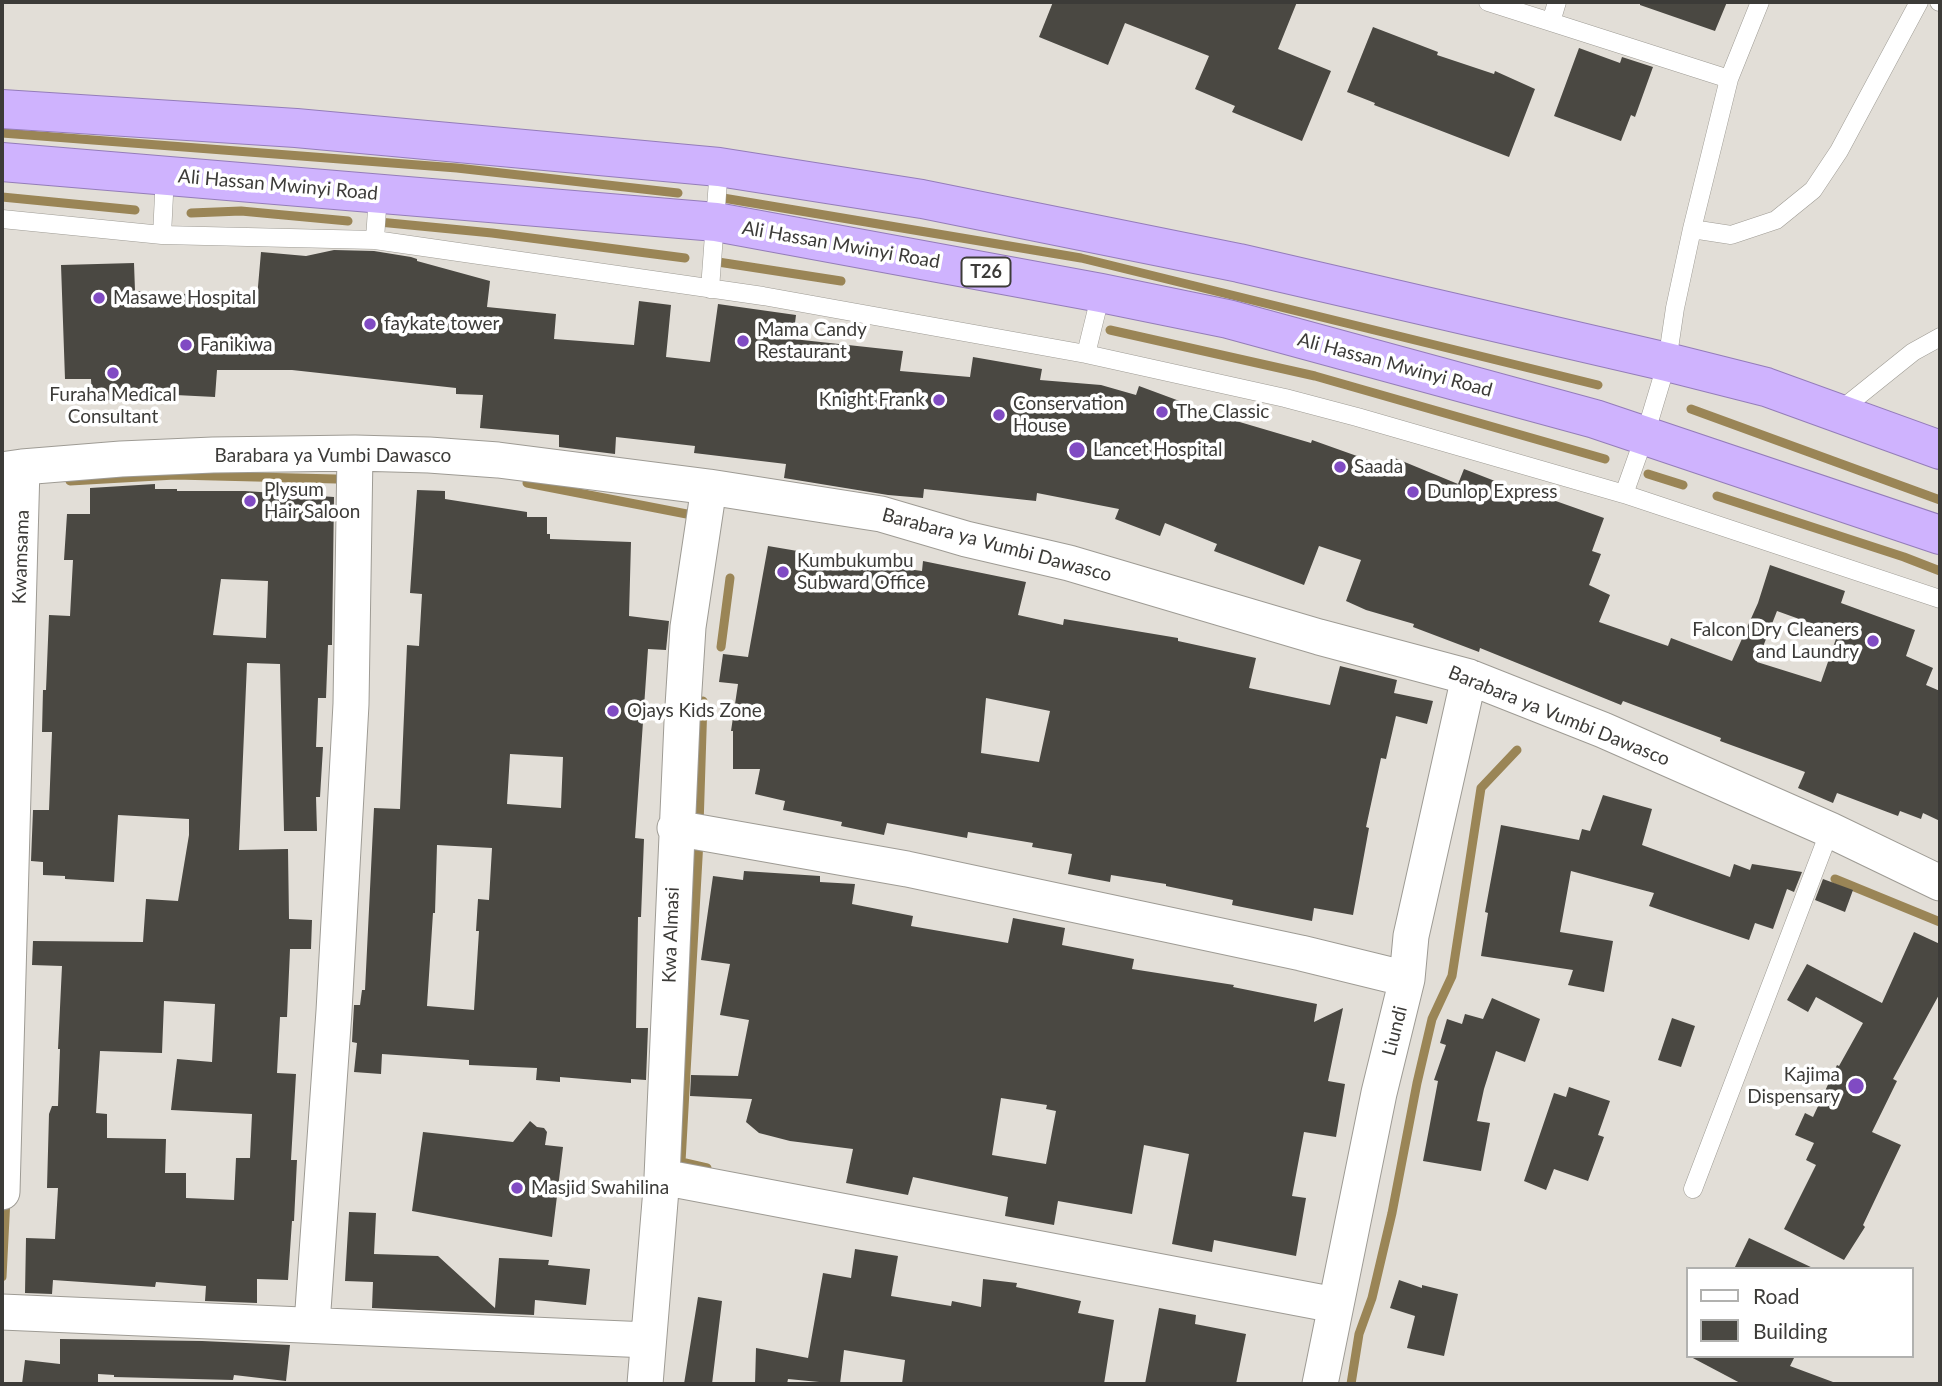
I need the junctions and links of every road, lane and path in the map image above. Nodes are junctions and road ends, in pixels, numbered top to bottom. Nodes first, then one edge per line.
1 (1488, 2) edge
2 (1557, 2) edge
3 (1759, 2) edge
4 (1919, 2) edge
5 (1551, 22) junction
6 (1729, 79) junction
7 (2, 109) edge
8 (2, 162) edge
9 (719, 167) junction
10 (165, 176) junction
11 (378, 193) junction
12 (2, 219) edge
13 (716, 222) junction
14 (1692, 229) junction
15 (162, 235) junction
16 (375, 240) junction
17 (710, 289) junction
18 (1101, 293) junction
19 (1940, 337) edge
20 (1086, 354) junction
21 (1667, 362) junction
22 (1837, 413) junction
23 (1645, 435) junction
24 (1940, 450) edge
25 (355, 453) junction
26 (12, 468) edge
27 (709, 487) junction
28 (1624, 494) junction
29 (1940, 535) edge
30 (1940, 598) edge
31 (1469, 677) junction
32 (675, 828) junction
33 (1830, 830) junction
34 (1940, 883) edge
35 (1408, 979) junction
36 (662, 1177) junction
37 (1693, 1189) dead end
38 (2, 1192) edge
39 (1335, 1305) junction
40 (2, 1312) edge
41 (312, 1324) junction
42 (648, 1340) junction
43 (645, 1384) edge
44 (1320, 1384) edge

1 - 5 lane
2 - 5 lane
3 - 6 lane
4 - 14 lane
5 - 6 lane
6 - 14 lane
7 - 9 highway
8 - 10 highway, Ali Hassan Mwinyi Road / T26
9 - 13 lane
9 - 21 highway
10 - 11 highway, Ali Hassan Mwinyi Road / T26
10 - 15 lane
11 - 13 highway, Ali Hassan Mwinyi Road / T26
11 - 16 lane
12 - 15 lane
13 - 17 lane
13 - 18 highway, Ali Hassan Mwinyi Road / T26
14 - 21 lane
15 - 16 lane
16 - 17 lane
17 - 20 lane
18 - 20 lane
18 - 23 highway, Ali Hassan Mwinyi Road / T26
19 - 22 lane
20 - 28 lane
21 - 22 highway
21 - 23 lane
22 - 24 highway
23 - 28 lane
23 - 29 highway, Ali Hassan Mwinyi Road / T26
25 - 26 street, Barabara ya Vumbi Dawasco
25 - 27 street, Barabara ya Vumbi Dawasco
25 - 41 street
26 - 38 street, Kwamsama
27 - 31 street, Barabara ya Vumbi Dawasco
27 - 32 street, Kwa Almasi
28 - 30 lane
31 - 33 street, Barabara ya Vumbi Dawasco
31 - 35 street, Liundi
32 - 35 street
32 - 36 street, Kwa Almasi
33 - 34 street, Barabara ya Vumbi Dawasco
33 - 37 lane
35 - 39 street, Liundi
36 - 39 street
36 - 42 street, Kwa Almasi
39 - 44 street, Liundi
40 - 41 street
41 - 42 street
42 - 43 street, Kwa Almasi

